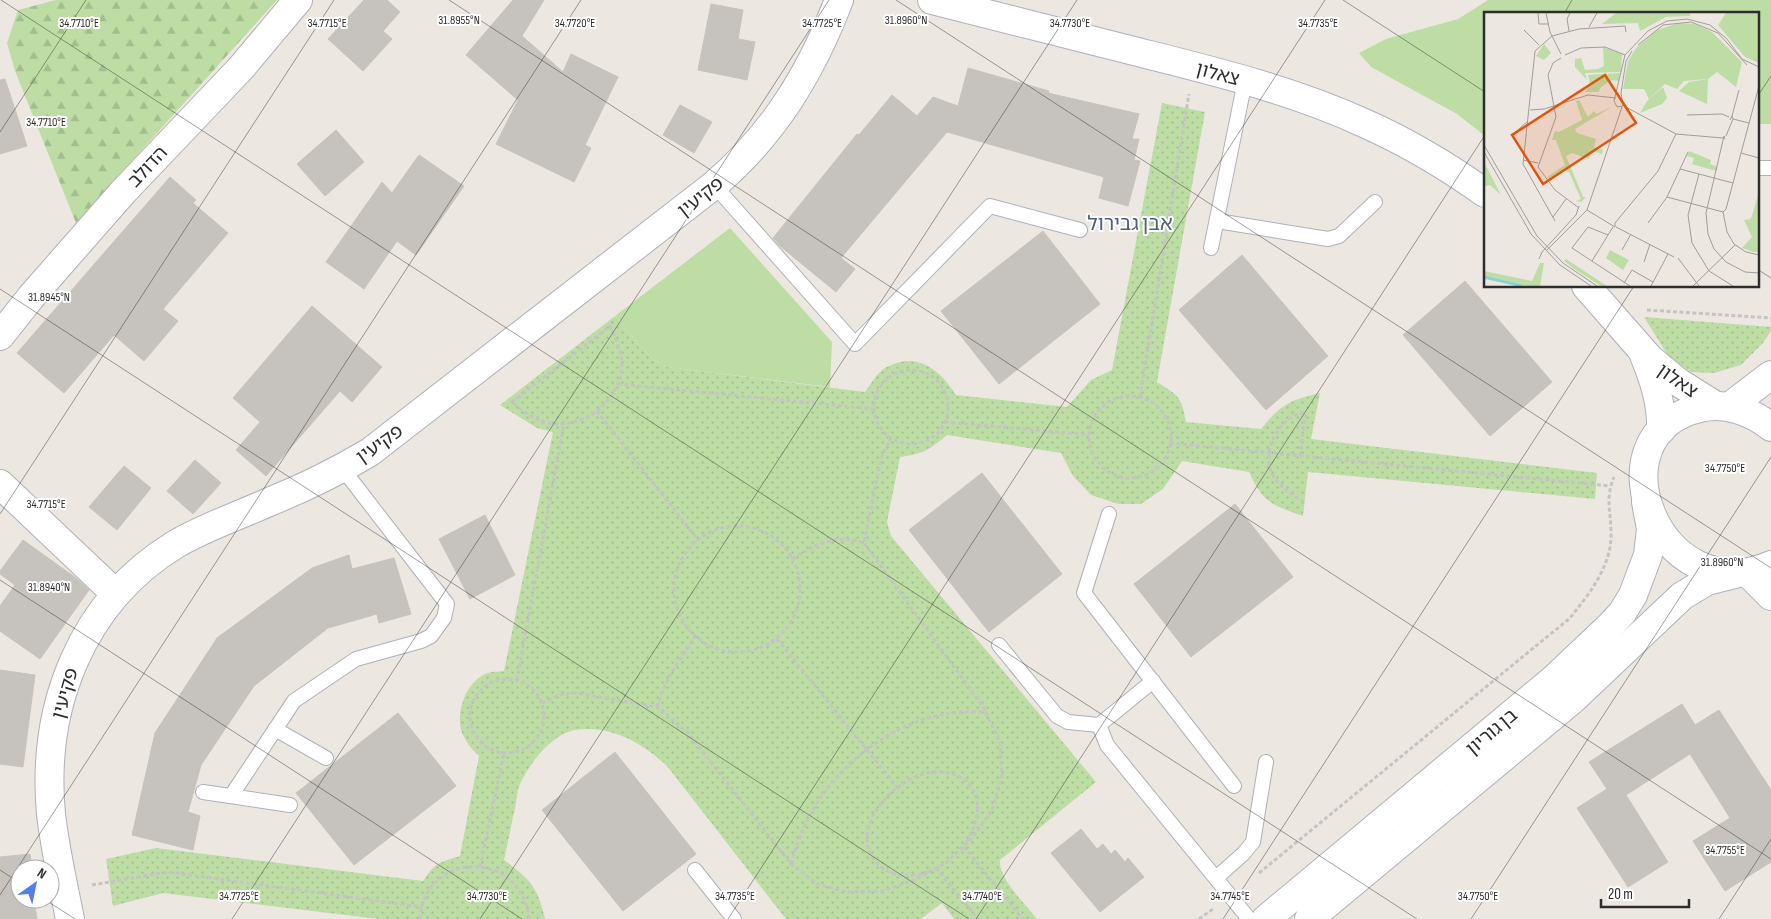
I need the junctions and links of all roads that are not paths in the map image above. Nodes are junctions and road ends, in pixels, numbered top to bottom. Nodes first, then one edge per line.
1 (298, 0) edge
2 (840, 0) edge
3 (932, 0) edge
4 (1245, 80) junction
5 (1758, 168) edge
6 (1771, 168) edge
7 (714, 185) junction
8 (1484, 192) edge
9 (1375, 202) dead end
10 (1217, 220) junction
11 (1080, 230) dead end
12 (1211, 248) dead end
13 (1588, 288) edge
14 (0, 336) edge
15 (1642, 352) junction
16 (1771, 375) edge
17 (1722, 407) junction
18 (1771, 427) edge
19 (1661, 430) junction
20 (342, 468) junction
21 (0, 484) edge
22 (1645, 496) junction
23 (1109, 514) dead end
24 (1751, 571) edge
25 (116, 594) junction
26 (1771, 596) edge
27 (999, 644) dead end
28 (1153, 681) junction
29 (1099, 725) junction
30 (275, 729) junction
31 (326, 758) dead end
32 (1266, 762) dead end
33 (1234, 786) dead end
34 (203, 792) dead end
35 (231, 796) junction
36 (290, 805) dead end
37 (695, 870) dead end
38 (1216, 878) junction
39 (731, 918) edge
40 (70, 919) edge
41 (1249, 919) edge
42 (1266, 919) edge
43 (1309, 919) edge

1 - 14 street, הדולב
2 - 7 street, פקיעין
3 - 4 street, צאלון
4 - 8 street, צאלון
4 - 10 lane
5 - 6 lane
7 - 11 lane
7 - 20 street, פקיעין
9 - 10 lane
10 - 12 lane
13 - 15 street, צאלון
15 - 17 street, צאלון
15 - 19 street, צאלון
16 - 17 street
17 - 18 street, צאלון
17 - 19 street
19 - 22 street
20 - 25 street, פקיעין
20 - 30 lane
21 - 25 street
22 - 24 street
22 - 42 street, בן גוריון
23 - 28 lane
24 - 26 street
24 - 43 street, בן גוריון
25 - 40 street, פקיעין
27 - 29 lane
28 - 29 lane
28 - 33 lane
29 - 38 lane
30 - 31 lane
30 - 35 lane
32 - 38 lane
34 - 35 lane
35 - 36 lane
37 - 39 lane
38 - 41 lane

